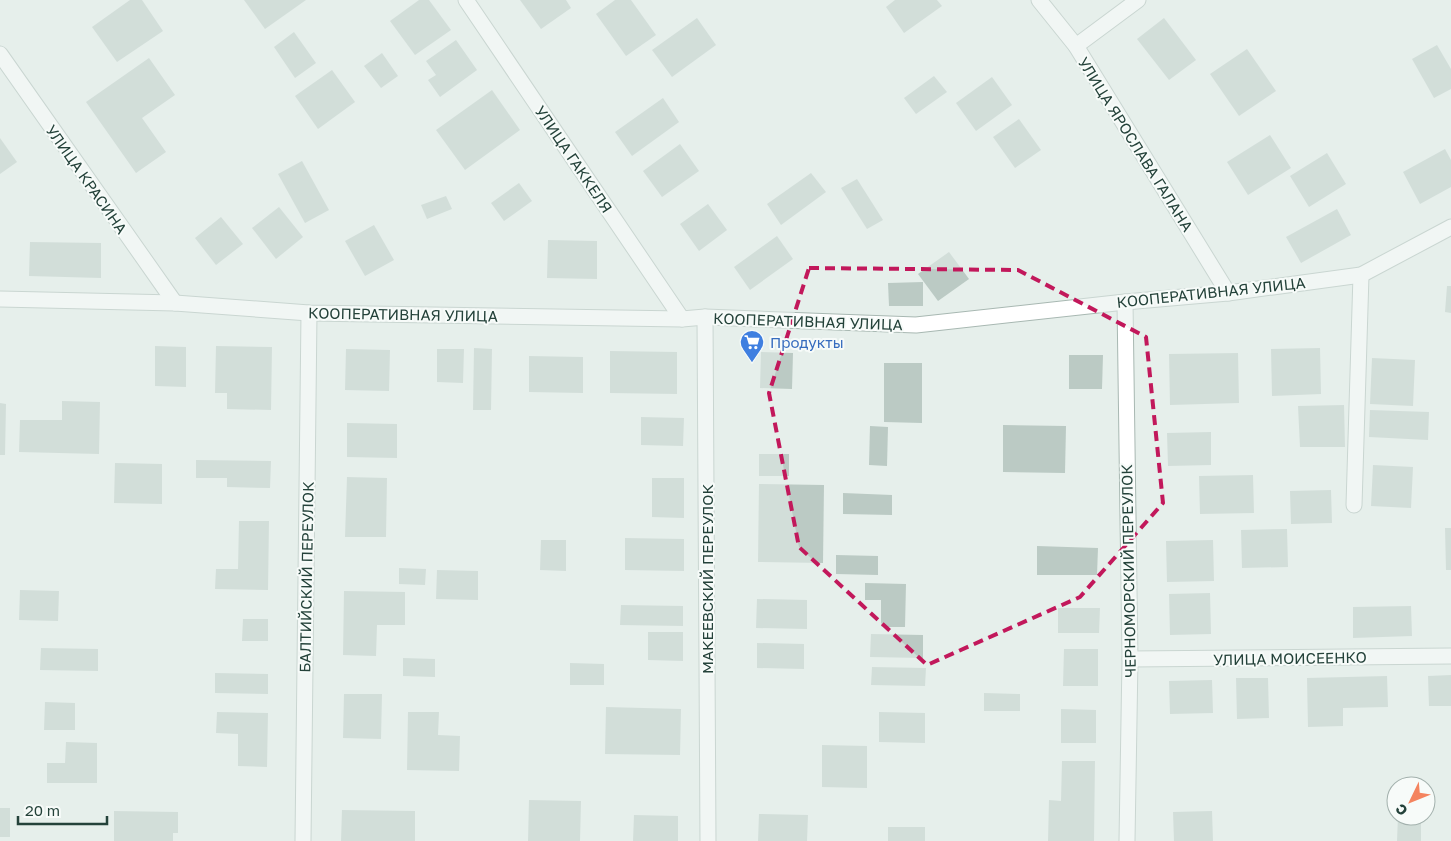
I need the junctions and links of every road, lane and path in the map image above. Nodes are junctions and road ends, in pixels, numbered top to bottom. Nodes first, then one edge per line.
1 (466, 0) edge
2 (1039, 0) edge
3 (1138, 0) edge
4 (1076, 46) junction
5 (0, 54) edge
6 (1451, 227) edge
7 (1361, 275) junction
8 (1228, 293) junction
9 (0, 299) edge
10 (1125, 302) junction
11 (175, 303) junction
12 (309, 313) junction
13 (705, 317) junction
14 (682, 319) junction
15 (1354, 505) dead end
16 (1451, 656) edge
17 (1130, 659) junction
18 (303, 841) edge
19 (708, 841) edge
20 (1127, 841) edge

1 - 14 street, УЛИЦА ГАККЕЛЯ
2 - 4 street, УЛИЦА ЯРОСЛАВА ГАЛАНА
3 - 4 street
4 - 8 street, УЛИЦА ЯРОСЛАВА ГАЛАНА
5 - 11 street, УЛИЦА КРАСИНА
6 - 7 street, КООПЕРАТИВНАЯ УЛИЦА
7 - 8 street, КООПЕРАТИВНАЯ УЛИЦА
7 - 15 street
8 - 10 street, КООПЕРАТИВНАЯ УЛИЦА
9 - 11 street, КООПЕРАТИВНАЯ УЛИЦА
10 - 13 street, КООПЕРАТИВНАЯ УЛИЦА
10 - 17 street, ЧЕРНОМОРСКИЙ ПЕРЕУЛОК
11 - 12 street, КООПЕРАТИВНАЯ УЛИЦА
12 - 14 street, КООПЕРАТИВНАЯ УЛИЦА
12 - 18 street, БАЛТИЙСКИЙ ПЕРЕУЛОК
13 - 14 street, КООПЕРАТИВНАЯ УЛИЦА
13 - 19 street, МАКЕЕВСКИЙ ПЕРЕУЛОК
16 - 17 street, УЛИЦА МОИСЕЕНКО
17 - 20 street, ЧЕРНОМОРСКИЙ ПЕРЕУЛОК

